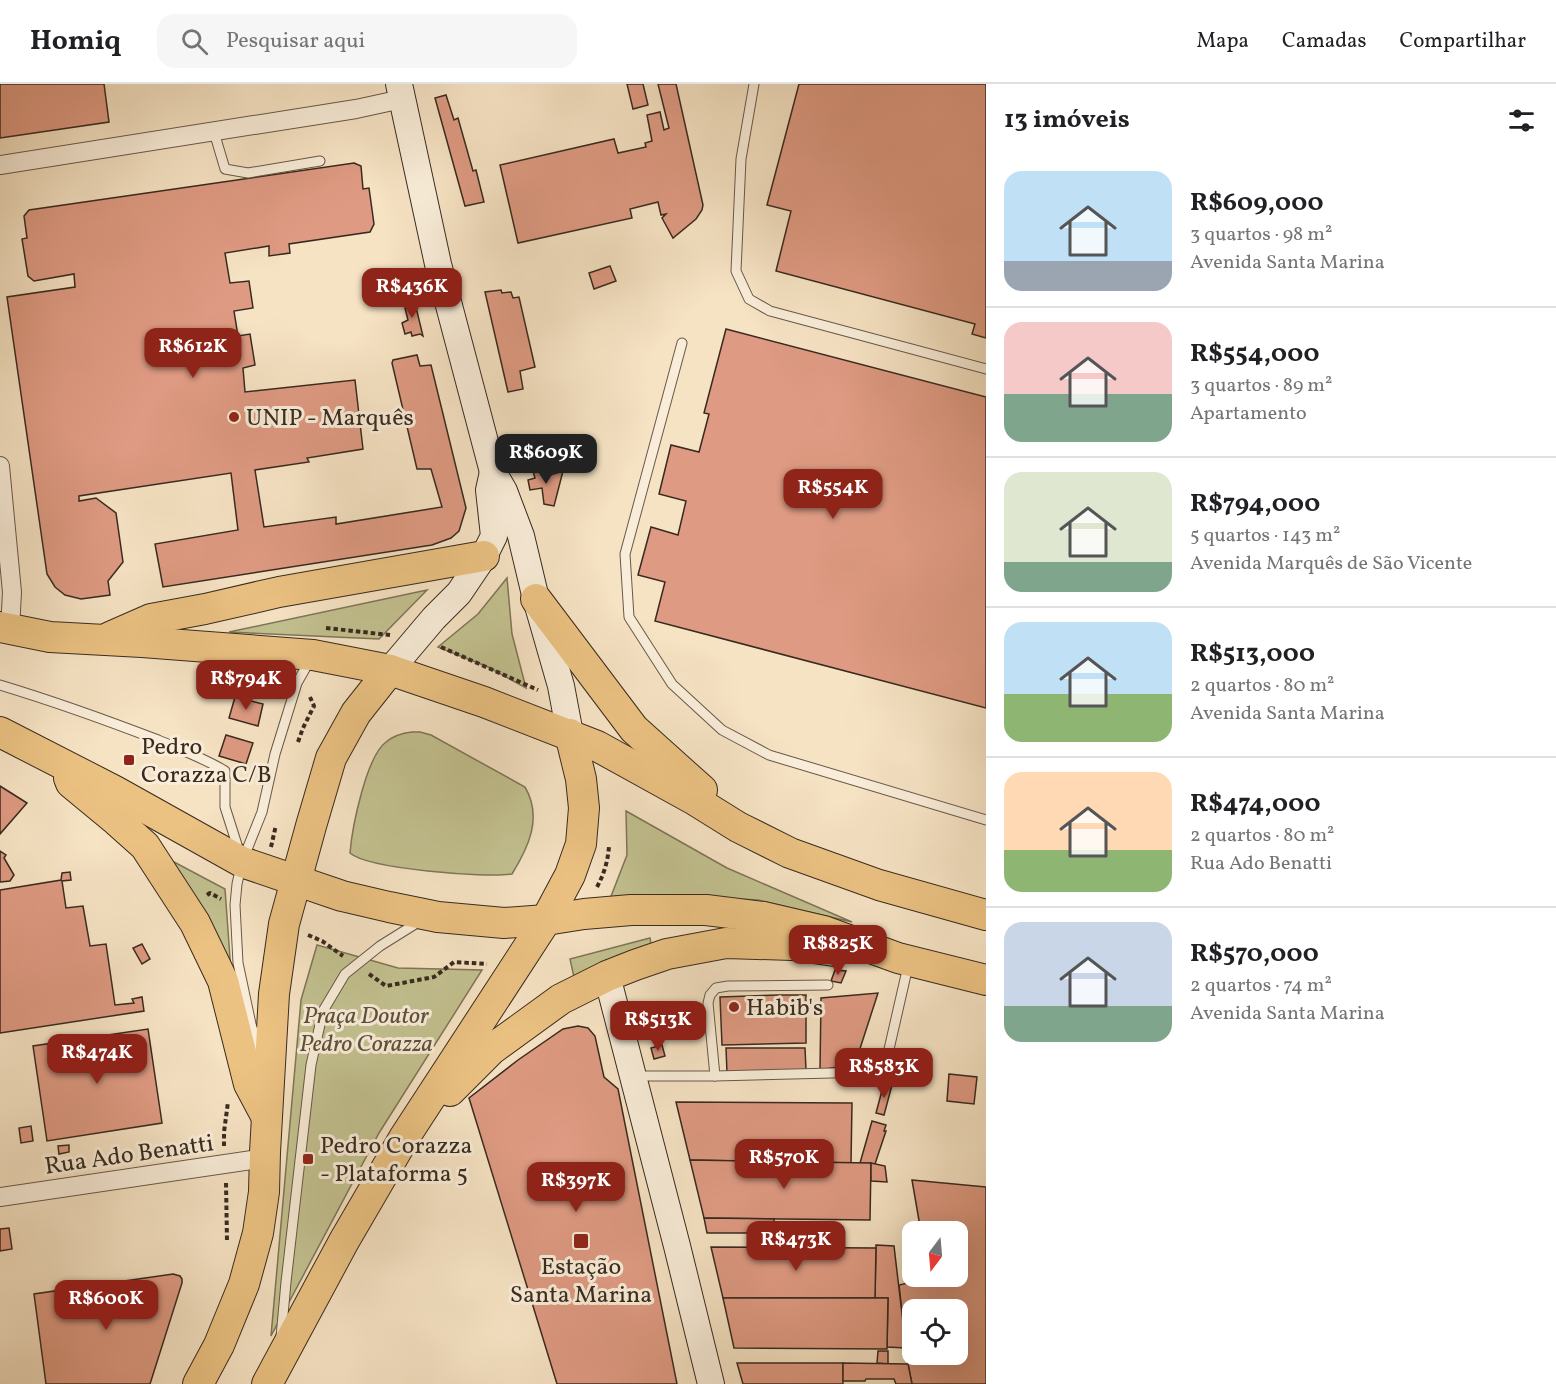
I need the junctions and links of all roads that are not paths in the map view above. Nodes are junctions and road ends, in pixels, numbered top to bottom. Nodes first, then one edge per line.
1 (754, 84) edge
2 (400, 92) edge
3 (214, 132) junction
4 (320, 161) dead end
5 (0, 165) edge
6 (682, 343) dead end
7 (986, 369) edge
8 (0, 466) edge
9 (493, 472) junction
10 (484, 556) junction
11 (536, 599) junction
12 (5, 628) edge
13 (103, 640) junction
14 (314, 641) junction
15 (390, 670) junction
16 (0, 685) edge
17 (0, 732) edge
18 (570, 734) junction
19 (61, 762) junction
20 (986, 820) edge
21 (738, 826) junction
22 (243, 862) junction
23 (296, 879) junction
24 (430, 915) junction
25 (986, 915) edge
26 (546, 920) junction
27 (903, 959) junction
28 (607, 976) junction
29 (986, 980) edge
30 (828, 985) dead end
31 (715, 1076) junction
32 (633, 1077) junction
33 (268, 1081) junction
34 (267, 1118) junction
35 (404, 1138) junction
36 (265, 1158) junction
37 (0, 1197) edge
38 (273, 1373) edge
39 (198, 1384) edge
40 (711, 1384) edge

1 - 7 lane
2 - 3 street
2 - 9 street
3 - 4 lane
3 - 5 street
6 - 20 lane
8 - 12 street
9 - 10 street
9 - 11 street
10 - 13 main road
10 - 15 street
11 - 18 street
11 - 21 main road
12 - 13 main road
13 - 14 main road
14 - 15 main road
14 - 22 lane
15 - 18 main road
15 - 23 main road
16 - 22 lane
17 - 19 main road
18 - 21 main road
18 - 26 main road
19 - 22 main road
19 - 34 main road
21 - 25 main road
22 - 23 main road
22 - 33 lane
23 - 24 main road
23 - 33 main road
24 - 26 main road
24 - 38 lane
26 - 27 main road
26 - 35 main road
27 - 28 main road
27 - 29 main road
27 - 31 lane
28 - 32 street
28 - 35 main road
30 - 31 lane
31 - 32 lane
32 - 40 street
33 - 34 main road
34 - 36 main road
35 - 38 main road
36 - 37 street, Rua Ado Benatti
36 - 39 main road

